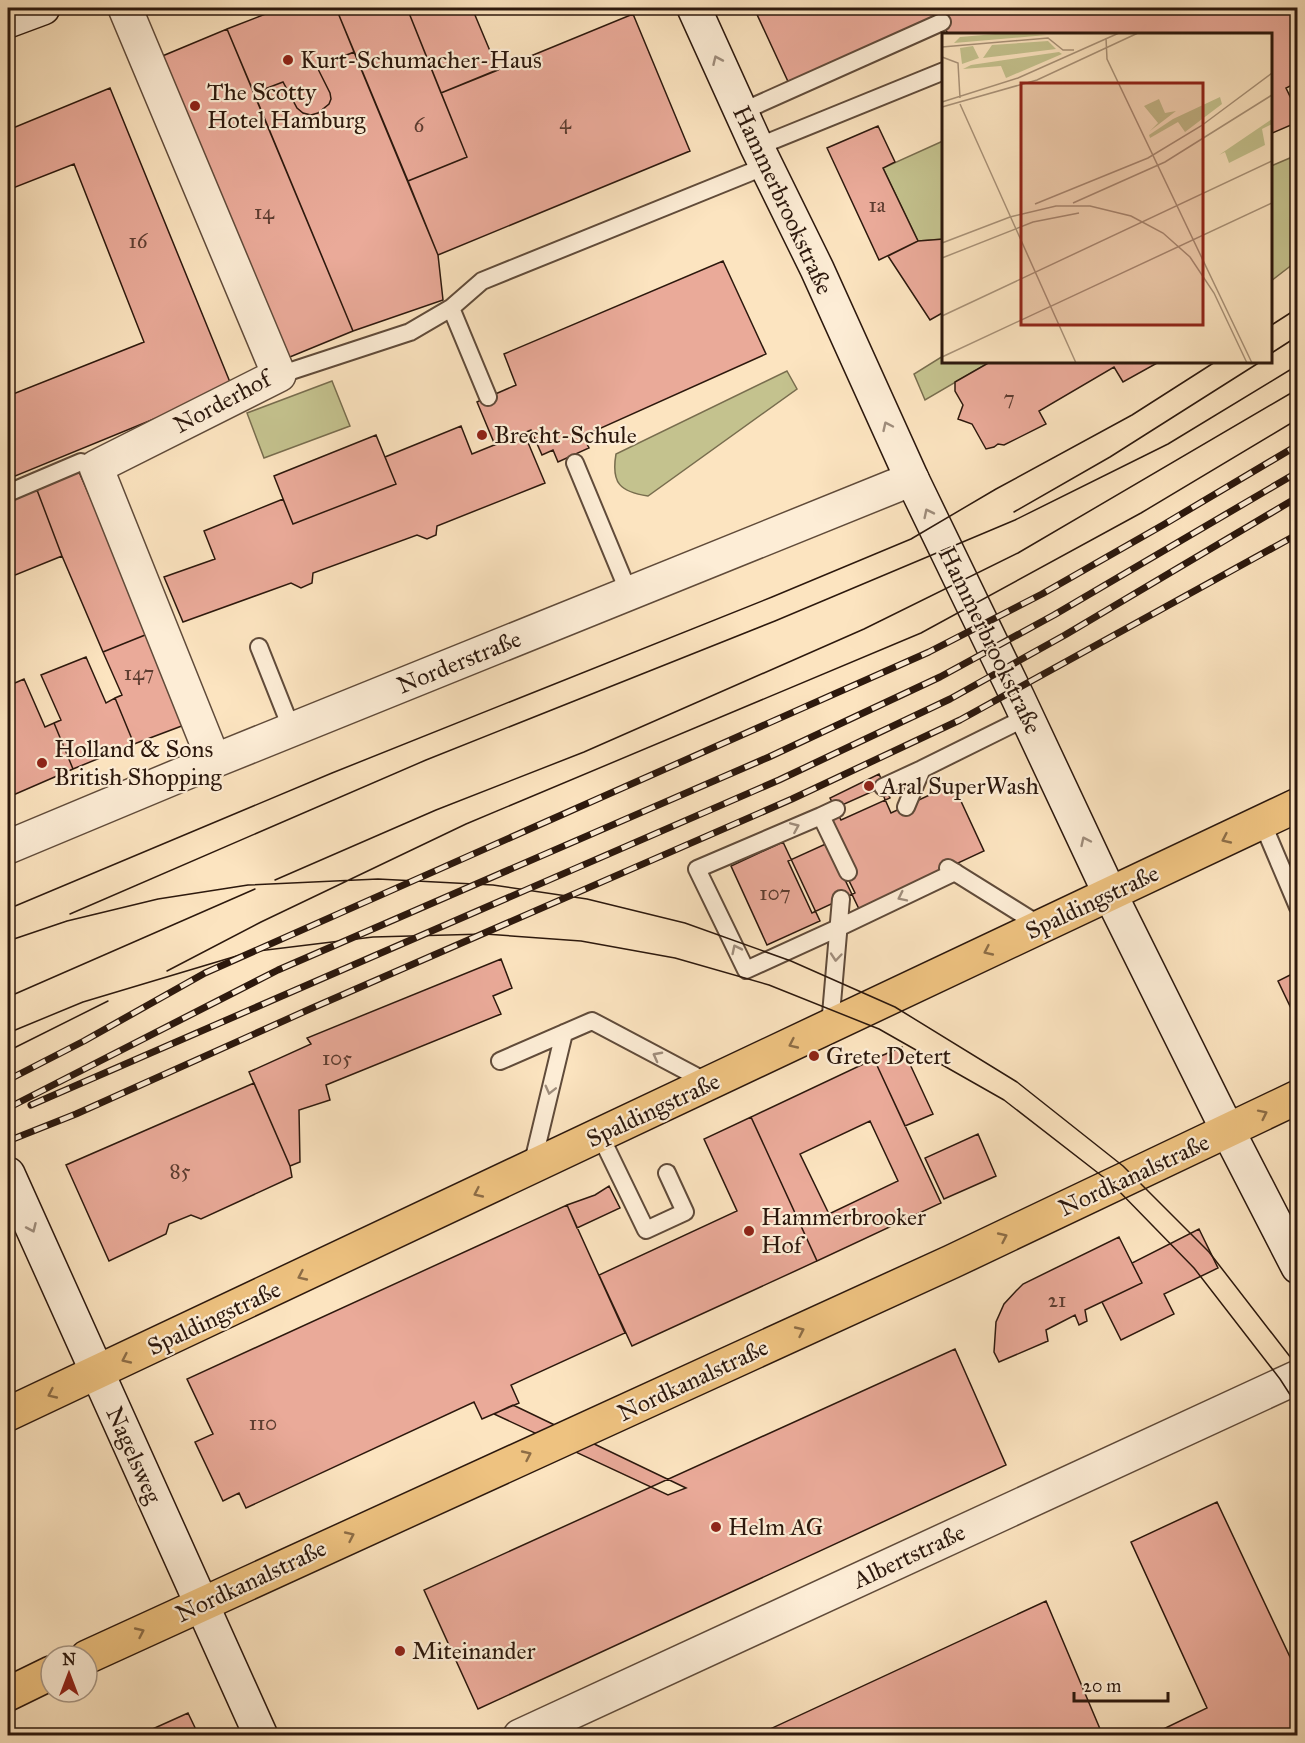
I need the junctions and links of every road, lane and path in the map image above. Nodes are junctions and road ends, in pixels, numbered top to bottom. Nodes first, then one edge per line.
1 (43, 8) edge
2 (125, 8) edge
3 (694, 8) edge
4 (8, 21) edge
5 (942, 21) dead end
6 (942, 72) edge
7 (741, 112) junction
8 (761, 156) junction
9 (451, 308) junction
10 (279, 375) junction
11 (488, 397) dead end
12 (575, 463) dead end
13 (96, 467) junction
14 (912, 479) junction
15 (8, 493) edge
16 (629, 593) junction
17 (259, 647) dead end
18 (1027, 717) junction
19 (292, 730) junction
20 (214, 761) junction
21 (922, 769) junction
22 (883, 787) dead end
23 (1298, 805) edge
24 (906, 807) dead end
25 (836, 809) dead end
26 (821, 816) junction
27 (1262, 822) junction
28 (8, 847) edge
29 (848, 872) dead end
30 (1110, 894) junction
31 (841, 899) dead end
32 (1298, 907) edge
33 (1041, 926) junction
34 (838, 928) junction
35 (830, 1026) junction
36 (564, 1033) junction
37 (500, 1061) dead end
38 (709, 1083) junction
39 (1298, 1097) edge
40 (1228, 1131) junction
41 (600, 1136) junction
42 (531, 1168) junction
43 (667, 1173) dead end
44 (8, 1174) edge
45 (1298, 1267) edge
46 (97, 1373) junction
47 (1298, 1377) edge
48 (8, 1414) edge
49 (201, 1604) junction
50 (99, 1651) edge
51 (39, 1679) edge
52 (8, 1694) edge
53 (261, 1736) edge
54 (520, 1736) edge

1 - 4 street
2 - 10 street, Norderhof
7 -> 3 street, Hammerbrookstraße
5 - 7 lane
6 - 8 lane
7 - 8 street, Hammerbrookstraße
8 - 9 lane
14 -> 8 street, Hammerbrookstraße
9 - 10 lane
9 - 11 lane
10 - 13 street, Norderhof
12 - 16 lane
13 - 15 lane
13 - 20 street
14 - 16 street, Norderstraße
18 -> 14 street, Hammerbrookstraße
16 - 19 street, Norderstraße
17 - 19 lane
18 - 21 lane
30 -> 18 street, Hammerbrookstraße
19 - 20 street, Norderstraße
20 - 28 street, Norderstraße
21 - 22 lane
21 - 24 lane
23 - 27 main road, Spaldingstraße
25 - 26 lane
26 - 29 lane
34 -> 26 lane
27 -> 30 main road, Spaldingstraße
27 - 32 lane
30 - 33 main road, Spaldingstraße
30 - 40 street, Hammerbrookstraße
31 - 34 lane
33 -> 34 lane
33 -> 35 main road, Spaldingstraße
34 -> 35 lane
35 -> 38 main road, Spaldingstraße
36 - 37 lane
38 -> 36 lane
36 -> 42 lane
38 - 41 main road, Spaldingstraße
40 -> 39 main road, Nordkanalstraße
40 - 45 street, Hammerbrookstraße
49 -> 40 main road, Nordkanalstraße
41 - 42 main road, Spaldingstraße
41 - 43 lane
42 -> 46 main road, Spaldingstraße
44 -> 46 street, Nagelsweg
46 -> 48 main road, Spaldingstraße
46 - 49 street, Nagelsweg
47 - 54 street, Albertstraße
50 -> 49 main road, Nordkanalstraße
49 - 53 street, Nagelsweg
51 - 52 main road

